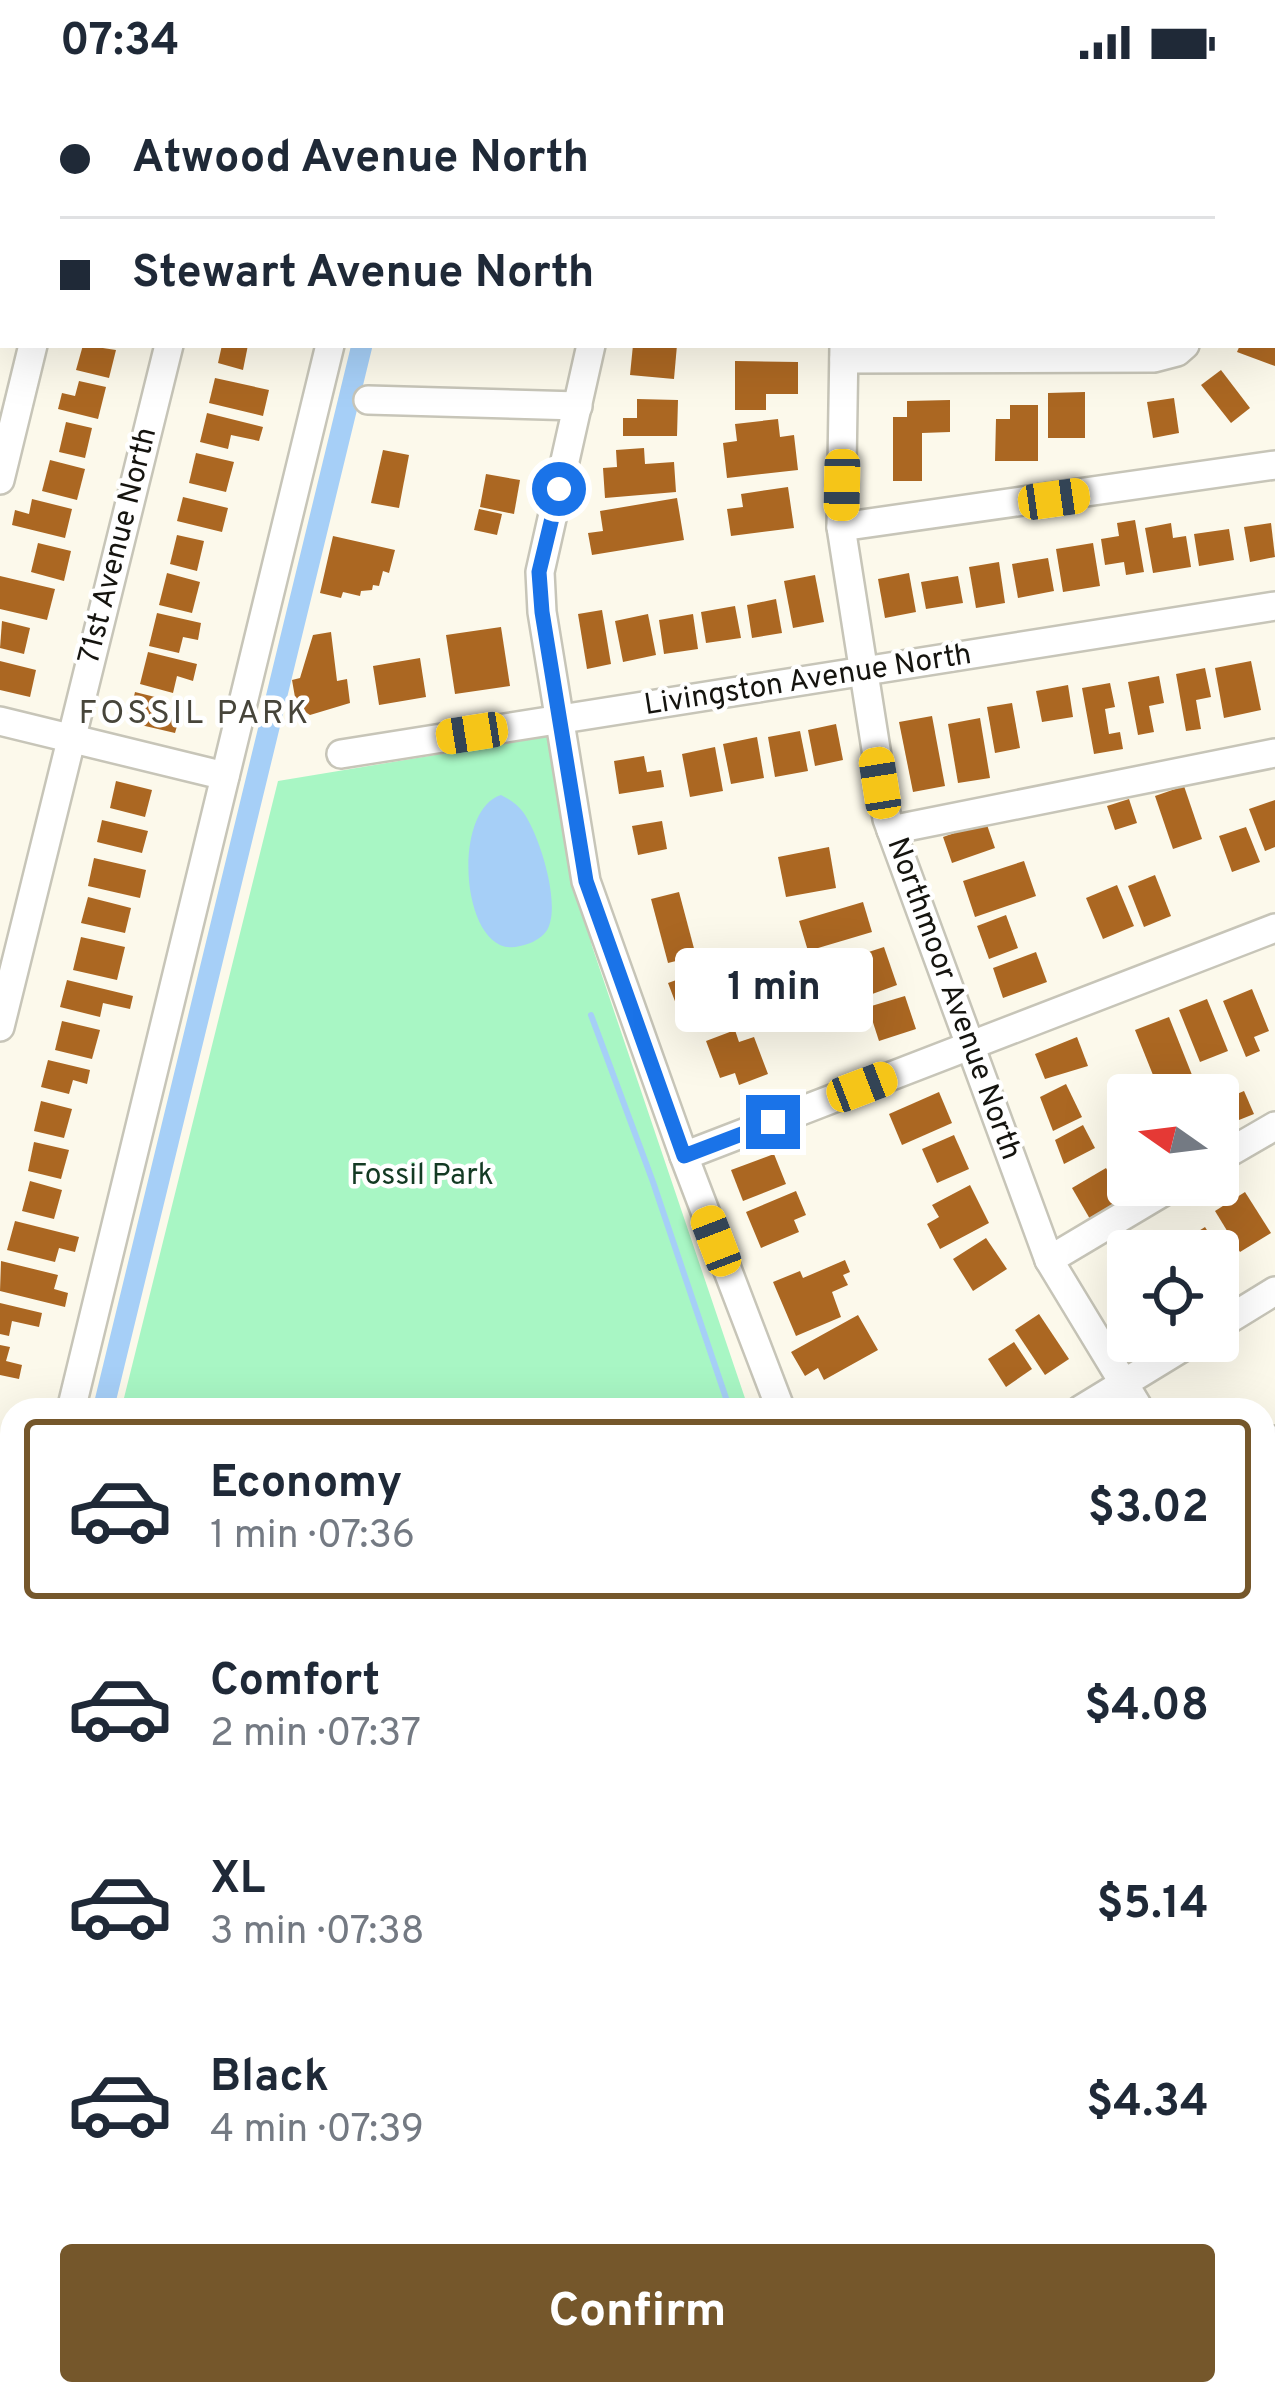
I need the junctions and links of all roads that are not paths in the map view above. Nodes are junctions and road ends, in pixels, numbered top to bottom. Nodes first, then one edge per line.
1 (32, 348) edge
2 (168, 348) edge
3 (329, 348) edge
4 (590, 348) edge
5 (1182, 348) edge
6 (844, 352) edge
7 (368, 400) dead end
8 (578, 406) junction
9 (1275, 465) edge
10 (0, 480) edge
11 (841, 527) junction
12 (1275, 606) edge
13 (862, 674) junction
14 (559, 719) junction
15 (0, 721) edge
16 (72, 738) junction
17 (1275, 753) edge
18 (341, 754) dead end
19 (225, 776) junction
20 (891, 830) junction
21 (1275, 928) edge
22 (0, 1027) edge
23 (970, 1045) junction
24 (1275, 1126) edge
25 (1239, 1147) edge
26 (684, 1156) junction
27 (1140, 1206) edge
28 (1049, 1260) junction
29 (1275, 1292) edge
30 (1239, 1313) edge
31 (1158, 1362) edge
32 (1124, 1382) junction
33 (74, 1398) edge
34 (776, 1398) edge
35 (1099, 1398) edge
36 (1133, 1398) edge

1 - 10 street
2 - 16 street, 71st Avenue North
3 - 19 street
4 - 8 street
5 - 6 street
6 - 11 street, Northmoor Avenue North
7 - 8 street
8 - 14 street
9 - 11 street
11 - 13 street, Northmoor Avenue North
12 - 13 street, Livingston Avenue North
13 - 14 street, Livingston Avenue North
13 - 20 street, Northmoor Avenue North
14 - 18 street, Livingston Avenue North
14 - 26 street
15 - 16 street
16 - 19 street
16 - 22 street, 71st Avenue North
17 - 20 street
19 - 33 street
20 - 23 street, Northmoor Avenue North
21 - 23 street
23 - 26 street
23 - 28 street, Northmoor Avenue North
24 - 25 street
26 - 34 street
27 - 28 street
28 - 32 street, Northmoor Avenue North
29 - 30 street
31 - 32 street
32 - 35 street
32 - 36 street, Northmoor Avenue North

